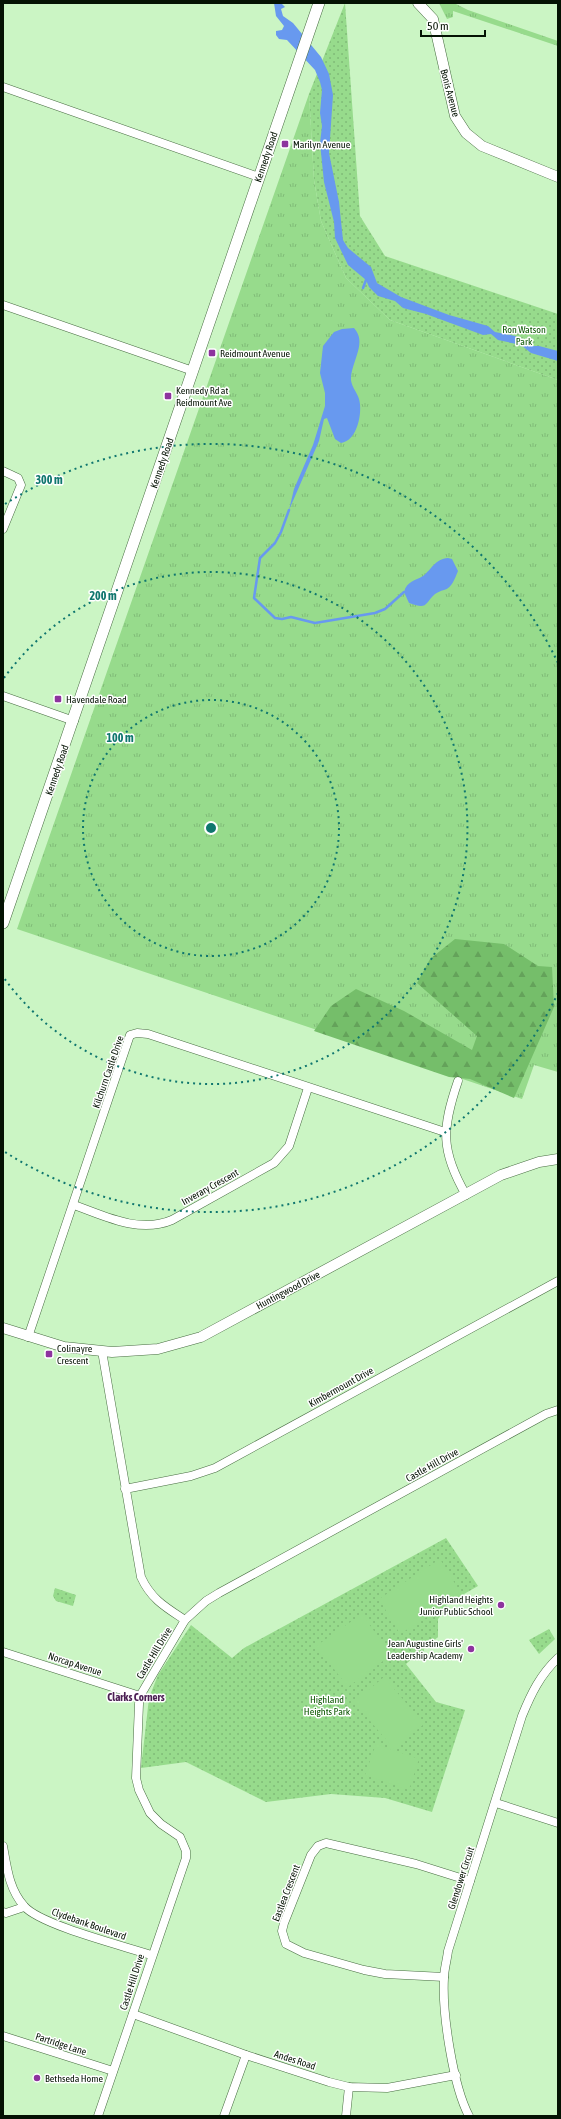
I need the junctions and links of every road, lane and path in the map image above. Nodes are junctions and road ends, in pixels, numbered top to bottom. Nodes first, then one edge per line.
1 (319, 3) edge
2 (418, 3) edge
3 (3, 87) edge
4 (259, 177) junction
5 (558, 177) edge
6 (3, 305) edge
7 (193, 371) junction
8 (3, 471) edge
9 (3, 528) edge
10 (3, 696) edge
11 (74, 721) junction
12 (3, 923) edge
13 (458, 1081) dead end
14 (308, 1088) junction
15 (445, 1132) junction
16 (558, 1159) edge
17 (466, 1194) junction
18 (74, 1205) junction
19 (558, 1281) edge
20 (3, 1328) edge
21 (28, 1337) junction
22 (102, 1351) junction
23 (558, 1410) edge
24 (125, 1489) junction
25 (185, 1620) junction
26 (3, 1652) edge
27 (558, 1658) edge
28 (140, 1696) junction
29 (496, 1803) junction
30 (558, 1823) edge
31 (3, 1846) edge
32 (6, 1879) edge
33 (470, 1881) junction
34 (24, 1907) junction
35 (3, 1912) edge
36 (151, 1955) junction
37 (444, 1978) junction
38 (133, 2014) junction
39 (3, 2036) edge
40 (246, 2055) junction
41 (113, 2071) junction
42 (456, 2075) junction
43 (349, 2087) junction
44 (98, 2116) edge
45 (224, 2116) edge
46 (346, 2116) edge
47 (469, 2116) edge

1 - 4 main road, Kennedy Road
2 - 5 street, Bonis Avenue
3 - 4 street
4 - 7 main road, Kennedy Road
6 - 7 street
7 - 11 main road, Kennedy Road
8 - 9 street
10 - 11 street
11 - 12 main road, Kennedy Road
13 - 15 street
14 - 15 street, Kilchurn Castle Drive
14 - 18 street, Inverary Crescent
14 - 18 street, Kilchurn Castle Drive
15 - 17 street
16 - 17 street, Huntingwood Drive
17 - 22 street, Huntingwood Drive
18 - 21 street, Kilchurn Castle Drive
19 - 24 street, Kimbermount Drive
20 - 21 street, Huntingwood Drive
21 - 22 street, Huntingwood Drive
22 - 24 street
23 - 25 street, Castle Hill Drive
24 - 25 street
25 - 28 street, Castle Hill Drive
26 - 28 street, Norcap Avenue
27 - 29 street, Glendower Circuit
28 - 36 street, Castle Hill Drive
29 - 30 street
29 - 33 street, Glendower Circuit
31 - 32 street, Clydebank Boulevard
32 - 34 street, Clydebank Boulevard
33 - 37 street, Glendower Circuit
33 - 37 street, Eastlea Crescent
34 - 35 street
34 - 36 street, Clydebank Boulevard
36 - 38 street, Castle Hill Drive
37 - 42 street, Glendower Circuit
38 - 40 street, Andes Road
38 - 41 street, Castle Hill Drive
39 - 41 street, Partridge Lane
40 - 43 street, Andes Road
40 - 45 street
41 - 44 street, Castle Hill Drive
42 - 43 street, Andes Road
42 - 47 street, Glendower Circuit
43 - 46 street

